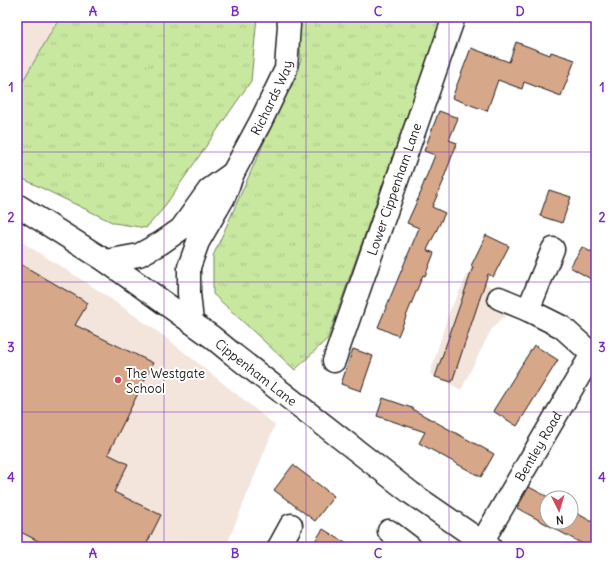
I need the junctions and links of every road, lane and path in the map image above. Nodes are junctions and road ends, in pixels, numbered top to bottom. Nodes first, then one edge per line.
1 (288, 17) edge
2 (454, 17) edge
3 (233, 173) junction
4 (17, 205) edge
5 (554, 249) dead end
6 (106, 261) junction
7 (499, 298) dead end
8 (528, 310) junction
9 (192, 322) junction
10 (594, 353) edge
11 (334, 361) dead end
12 (291, 525) dead end
13 (389, 531) dead end
14 (486, 545) edge
15 (279, 547) edge
16 (410, 547) edge

1 - 3 street, Richards Way
2 - 11 street, Lower Cippenham Lane
3 - 6 street, Richards Way
3 - 9 street, Richards Way
4 - 6 street, Cippenham Lane
5 - 8 street
6 - 9 street, Cippenham Lane
7 - 8 street
8 - 10 street
9 - 14 street, Cippenham Lane
10 - 14 street, Bentley Road
12 - 15 street
13 - 16 street

